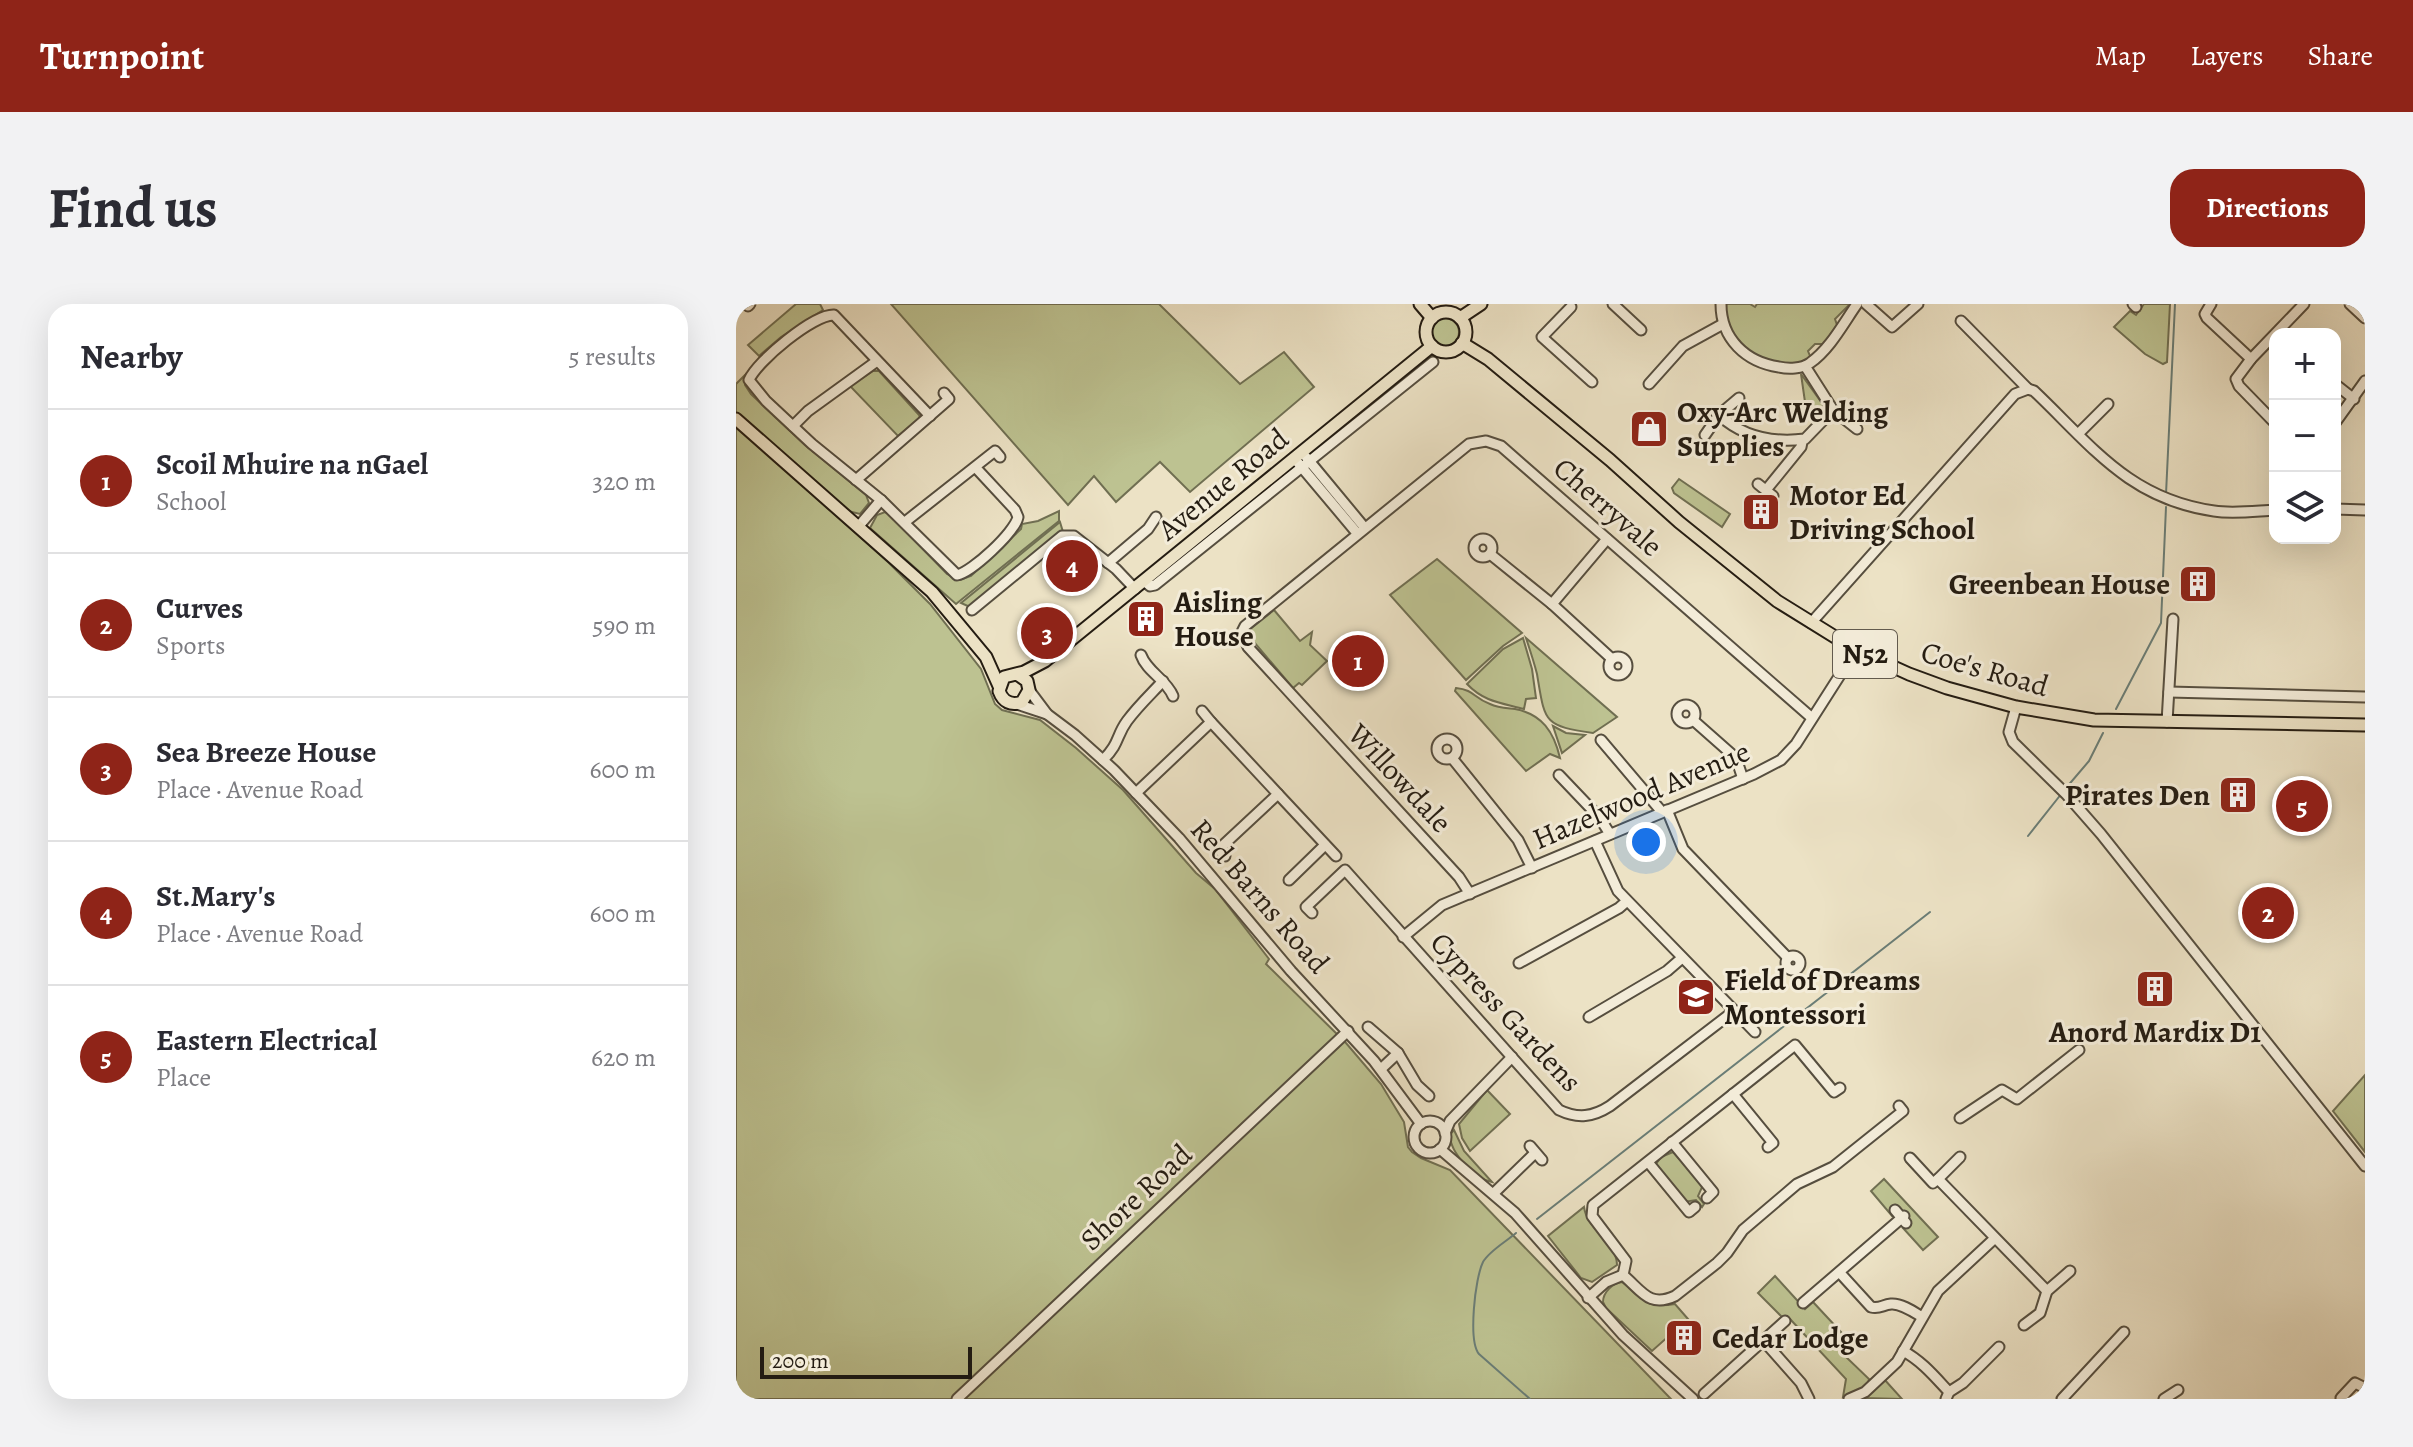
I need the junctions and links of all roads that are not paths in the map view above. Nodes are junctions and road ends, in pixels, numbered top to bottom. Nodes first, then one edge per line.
1 (1420, 304) edge
2 (1481, 304) edge
3 (1613, 304) edge
4 (1721, 304) edge
5 (1857, 304) edge
6 (1866, 304) edge
7 (1918, 304) edge
8 (2211, 304) edge
9 (2304, 304) edge
10 (2350, 304) edge
11 (1570, 305) edge
12 (1432, 318) junction
13 (1460, 318) junction
14 (2365, 318) edge
15 (1961, 321) dead end
16 (1723, 324) junction
17 (2283, 328) edge
18 (1641, 330) dead end
19 (2269, 342) edge
20 (1462, 343) junction
21 (1432, 346) junction
22 (2251, 359) junction
23 (877, 361) junction
24 (1433, 362) dead end
25 (1805, 366) junction
26 (2365, 381) edge
27 (1592, 382) dead end
28 (1649, 384) dead end
29 (2028, 389) junction
30 (2341, 389) edge
31 (944, 393) dead end
32 (1739, 398) dead end
33 (2354, 399) junction
34 (2108, 404) dead end
35 (1833, 410) junction
36 (1719, 415) junction
37 (2341, 415) edge
38 (930, 416) junction
39 (2269, 417) edge
40 (736, 419) edge
41 (793, 426) junction
42 (1857, 428) dead end
43 (2078, 434) junction
44 (1705, 435) dead end
45 (1799, 440) junction
46 (1000, 457) dead end
47 (1301, 460) junction
48 (976, 468) junction
49 (856, 480) junction
50 (1765, 490) dead end
51 (881, 500) junction
52 (2341, 509) edge
53 (2269, 510) edge
54 (2365, 510) edge
55 (1156, 517) dead end
56 (905, 522) junction
57 (858, 527) junction
58 (1360, 530) junction
59 (1607, 539) junction
60 (1490, 554) dead end
61 (1108, 563) junction
62 (1139, 585) junction
63 (1552, 604) junction
64 (972, 610) dead end
65 (2173, 619) dead end
66 (1811, 623) junction
67 (1856, 650) junction
68 (1141, 655) dead end
69 (986, 657) junction
70 (1612, 659) dead end
71 (1045, 661) junction
72 (1014, 674) junction
73 (1163, 681) junction
74 (999, 686) junction
75 (1028, 687) junction
76 (2169, 692) junction
77 (1173, 696) dead end
78 (2365, 697) edge
79 (1017, 704) junction
80 (2016, 707) junction
81 (1202, 711) dead end
82 (1047, 714) junction
83 (1812, 718) junction
84 (1693, 720) dead end
85 (1211, 722) junction
86 (2167, 722) junction
87 (2365, 725) edge
88 (1601, 740) dead end
89 (1452, 758) dead end
90 (1103, 760) junction
91 (1559, 775) dead end
92 (1743, 779) junction
93 (1136, 793) junction
94 (1278, 794) junction
95 (1664, 811) junction
96 (1610, 834) junction
97 (1595, 841) junction
98 (1325, 845) junction
99 (1219, 849) dead end
100 (1336, 856) dead end
101 (1532, 868) junction
102 (1289, 880) dead end
103 (1470, 894) junction
104 (1627, 901) junction
105 (1312, 913) dead end
106 (1403, 937) junction
107 (1682, 958) junction
108 (1788, 958) dead end
109 (1520, 963) dead end
110 (1734, 1011) junction
111 (1589, 1017) dead end
112 (1368, 1027) dead end
113 (1348, 1031) junction
114 (1756, 1032) dead end
115 (2079, 1050) dead end
116 (1398, 1053) junction
117 (1512, 1057) junction
118 (1381, 1069) junction
119 (1840, 1088) dead end
120 (1733, 1094) junction
121 (1430, 1095) dead end
122 (1899, 1106) dead end
123 (1960, 1118) dead end
124 (1450, 1121) junction
125 (1437, 1123) junction
126 (1421, 1124) junction
127 (1445, 1133) junction
128 (1672, 1142) junction
129 (1768, 1147) dead end
130 (1440, 1149) junction
131 (1536, 1153) dead end
132 (1960, 1157) dead end
133 (1910, 1158) dead end
134 (1648, 1162) junction
135 (2365, 1166) edge
136 (1938, 1179) junction
137 (1494, 1193) junction
138 (1707, 1198) dead end
139 (1695, 1207) dead end
140 (1902, 1217) dead end
141 (1994, 1239) junction
142 (2070, 1271) dead end
143 (1840, 1273) junction
144 (1623, 1275) junction
145 (2047, 1291) junction
146 (1588, 1298) junction
147 (1803, 1303) dead end
148 (1922, 1317) junction
149 (1785, 1321) dead end
150 (2024, 1325) dead end
151 (2124, 1332) dead end
152 (1763, 1340) junction
153 (1999, 1347) dead end
154 (1903, 1351) junction
155 (2365, 1388) edge
156 (2178, 1390) dead end
157 (1704, 1394) dead end
158 (1948, 1396) edge
159 (2341, 1398) edge
160 (957, 1399) edge
161 (1693, 1399) edge
162 (1809, 1399) edge
163 (1849, 1399) edge
164 (2062, 1399) edge
165 (2164, 1399) edge

1 - 12 main road
2 - 13 main road
3 - 18 street
4 - 16 street
5 - 25 street
6 - 7 street
8 - 22 street
9 - 17 street
10 - 14 street
11 - 27 street
12 - 13 main road
12 - 21 main road
13 - 20 main road
15 - 29 street
16 - 25 street
16 - 28 street
19 - 22 street
20 - 21 main road
20 - 66 main road, Coe's Road / N52
21 - 47 main road, Avenue Road
22 - 39 street
23 - 38 street
23 - 41 street
23 - 41 street
24 - 47 street
25 - 35 street
26 - 33 street
29 - 43 street
29 - 66 street
30 - 33 street
31 - 38 street
32 - 36 street
33 - 37 street
34 - 43 street
35 - 42 street
35 - 45 street
36 - 44 street
36 - 45 street
38 - 49 street
40 - 57 main road
41 - 49 street
43 - 53 street
45 - 50 street
46 - 48 street
47 - 58 street
47 - 62 main road, Avenue Road
48 - 56 street
48 - 56 street
49 - 51 street
51 - 56 street
51 - 57 street
52 - 54 street
55 - 61 street
57 - 69 main road
58 - 59 street, Cherryvale
58 - 103 street, Willowdale
59 - 63 street
59 - 83 street, Cherryvale
60 - 63 street
61 - 62 street
61 - 64 street
62 - 71 main road, Avenue Road
63 - 70 street
65 - 76 street
66 - 67 main road, Coe's Road / N52
67 - 80 main road, Coe's Road / N52
67 - 83 street, Hazelwood Avenue
68 - 73 street
69 - 72 main road
69 - 74 main road
71 - 72 main road, Avenue Road
71 - 75 main road, Avenue Road
72 - 74 main road
72 - 75 main road
73 - 77 street
73 - 90 street
74 - 79 main road
75 - 79 main road
75 - 82 street, Red Barns Road
76 - 78 street
76 - 86 street
79 - 82 street, Red Barns Road
80 - 86 main road, Coe's Road / N52
80 - 135 street
81 - 85 street
82 - 90 street, Red Barns Road
83 - 92 street, Hazelwood Avenue
84 - 92 street
85 - 93 street
85 - 94 street
86 - 87 main road, Coe's Road / N52
88 - 95 street
89 - 101 street
90 - 93 street, Red Barns Road
91 - 96 street
92 - 95 street, Hazelwood Avenue
93 - 113 street, Red Barns Road
94 - 98 street
94 - 99 street
95 - 96 street, Hazelwood Avenue
95 - 108 street
96 - 97 street, Hazelwood Avenue
97 - 101 street, Hazelwood Avenue
97 - 104 street
98 - 100 street
98 - 102 street
101 - 103 street, Hazelwood Avenue
103 - 106 street, Hazelwood Avenue
104 - 107 street
104 - 109 street
105 - 106 street, Cypress Gardens
106 - 117 street, Cypress Gardens
107 - 110 street
107 - 111 street
110 - 114 street
110 - 117 street, Cypress Gardens
112 - 116 street
113 - 118 street, Red Barns Road
113 - 160 street, Shore Road
115 - 123 street
116 - 118 street
116 - 121 street
117 - 124 street
118 - 126 street, Red Barns Road
119 - 120 street
120 - 128 street
120 - 129 street
122 - 144 street
124 - 125 street
124 - 127 street
125 - 126 street
125 - 127 street
126 - 130 street
127 - 130 street
128 - 134 street
128 - 138 street
130 - 137 street
131 - 137 street
132 - 136 street
133 - 136 street
134 - 139 street
134 - 144 street
136 - 141 street
137 - 146 street
140 - 143 street
141 - 145 street
141 - 148 street
142 - 145 street
143 - 147 street
143 - 148 street
144 - 146 street
145 - 150 street
146 - 161 street
148 - 154 street
149 - 152 street
151 - 164 street
152 - 157 street
152 - 162 street
153 - 158 street
154 - 158 street
154 - 163 street
155 - 159 street
156 - 165 street

